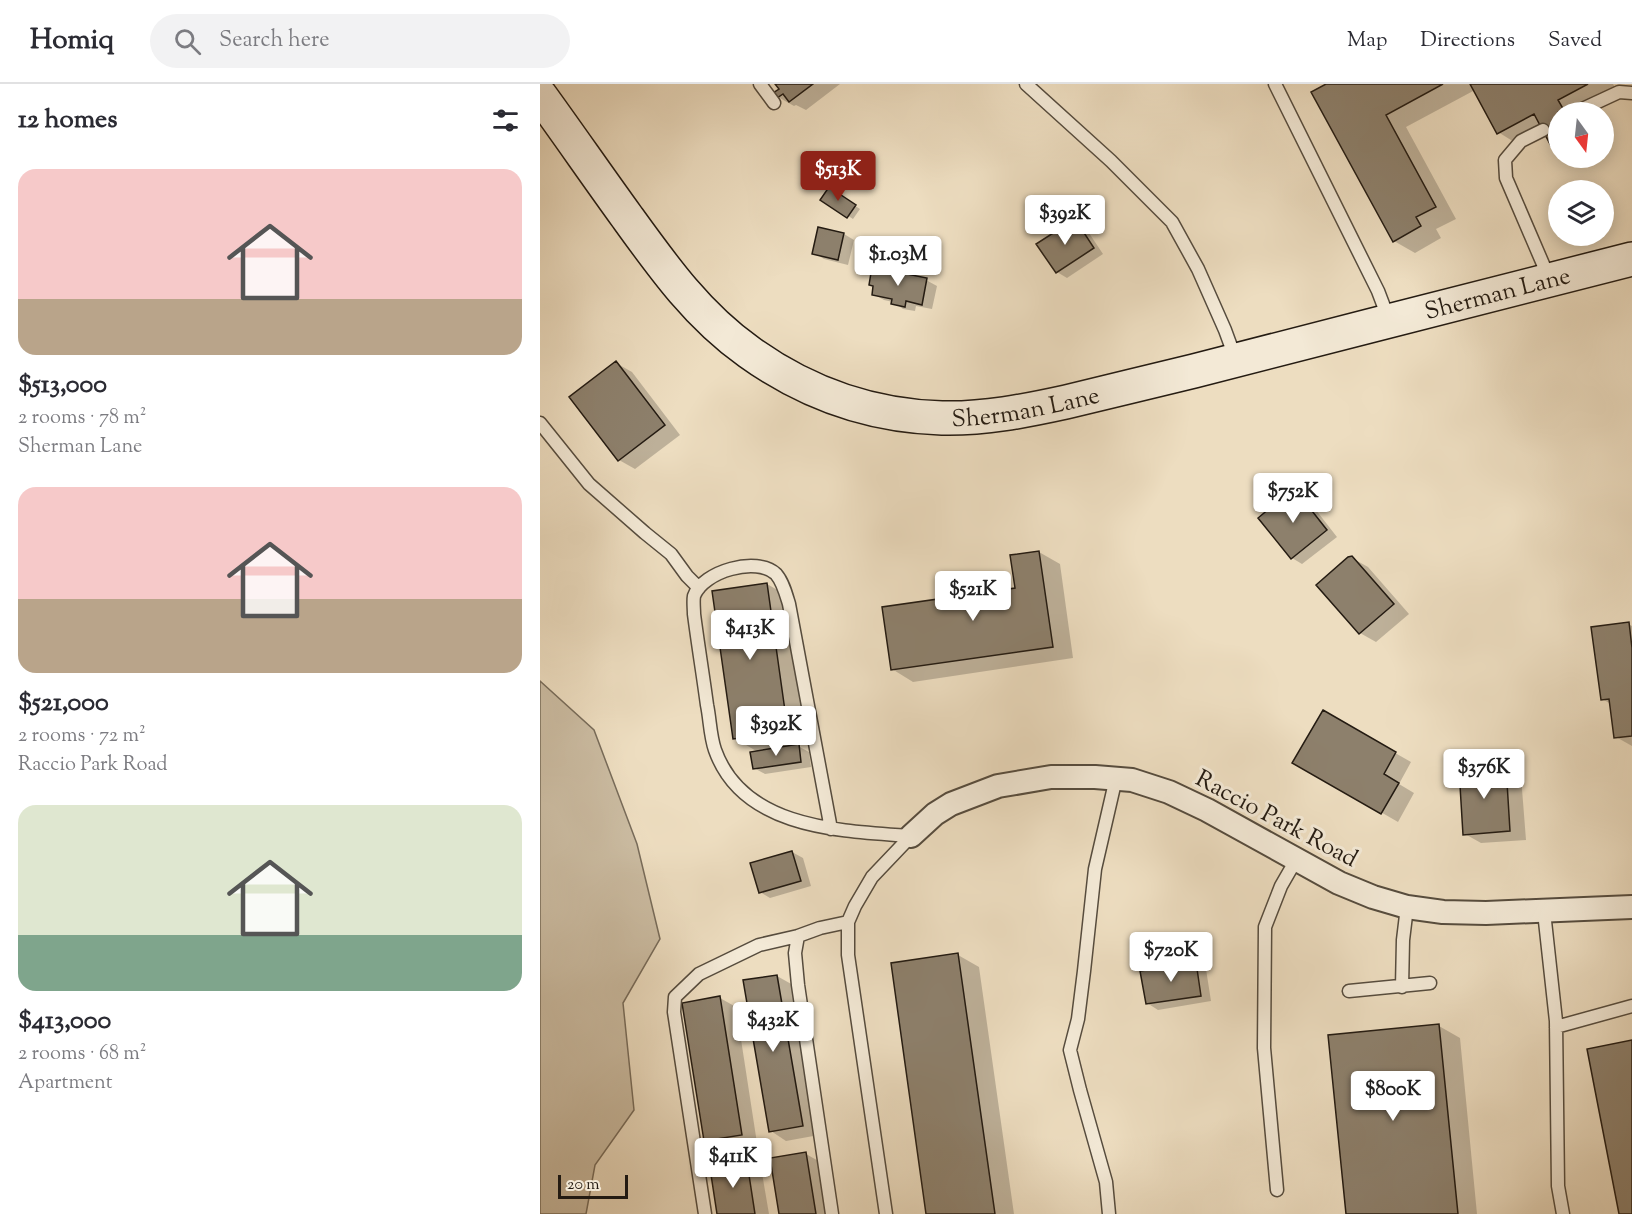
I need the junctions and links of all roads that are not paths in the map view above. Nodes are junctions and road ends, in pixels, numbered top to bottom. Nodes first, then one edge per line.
1 (760, 84) edge
2 (1026, 84) edge
3 (1275, 84) edge
4 (1632, 93) edge
5 (540, 95) edge
6 (1597, 102) edge
7 (774, 103) dead end
8 (1543, 130) dead end
9 (1632, 259) edge
10 (1550, 279) junction
11 (1389, 321) junction
12 (1237, 360) junction
13 (540, 423) edge
14 (699, 588) junction
15 (1116, 778) junction
16 (831, 829) junction
17 (911, 836) junction
18 (1296, 860) junction
19 (1407, 907) junction
20 (1632, 907) edge
21 (1544, 912) junction
22 (848, 922) junction
23 (798, 936) junction
24 (1430, 983) dead end
25 (1402, 987) junction
26 (1348, 991) dead end
27 (1632, 1006) edge
28 (1556, 1027) junction
29 (1277, 1190) dead end
30 (705, 1214) edge
31 (832, 1214) edge
32 (886, 1214) edge
33 (1109, 1214) edge
34 (1563, 1214) edge

1 - 7 lane
2 - 12 lane
3 - 11 lane
4 - 6 lane
5 - 12 street, Sherman Lane
8 - 10 lane
9 - 10 street, Sherman Lane
10 - 11 street, Sherman Lane
11 - 12 street, Sherman Lane
13 - 14 lane
14 - 16 lane
14 - 16 lane
15 - 17 street, Raccio Park Road
15 - 18 street, Raccio Park Road
15 - 33 lane
16 - 17 lane
17 - 22 lane
18 - 19 street, Raccio Park Road
18 - 29 lane
19 - 21 street, Raccio Park Road
19 - 25 lane
20 - 21 street, Raccio Park Road
21 - 28 lane
22 - 23 lane
22 - 32 lane
23 - 30 lane
23 - 31 lane
24 - 25 lane
25 - 26 lane
27 - 28 lane
28 - 34 lane

